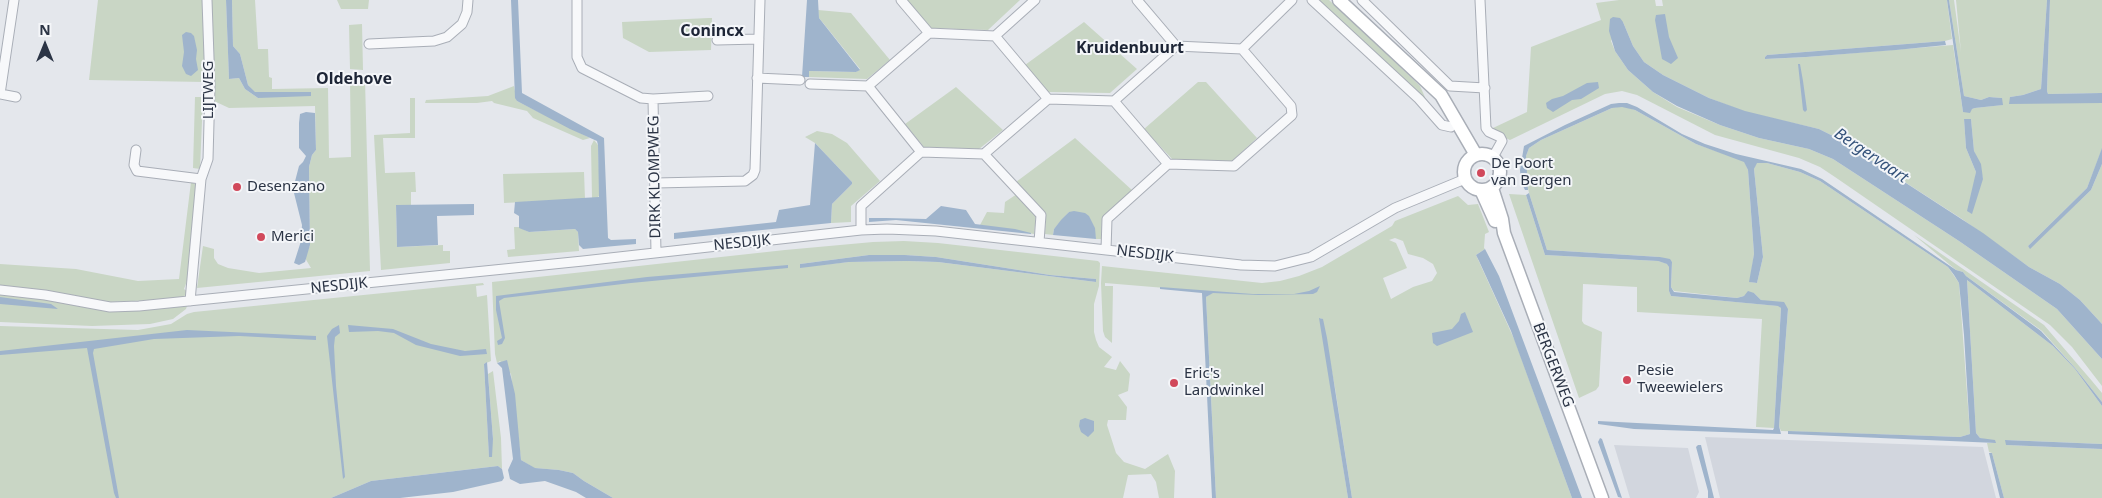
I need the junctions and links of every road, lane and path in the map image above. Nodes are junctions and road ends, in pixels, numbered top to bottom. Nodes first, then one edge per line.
1 (14, 0) edge
2 (207, 0) edge
3 (468, 0) edge
4 (577, 0) edge
5 (760, 0) edge
6 (901, 0) edge
7 (1035, 0) edge
8 (1137, 0) edge
9 (1292, 0) edge
10 (1312, 0) edge
11 (1339, 0) edge
12 (1362, 0) edge
13 (1480, 0) edge
14 (929, 33) junction
15 (995, 36) junction
16 (759, 39) junction
17 (717, 40) dead end
18 (369, 44) dead end
19 (1176, 46) junction
20 (1242, 48) junction
21 (1420, 76) junction
22 (757, 78) junction
23 (800, 80) dead end
24 (810, 84) dead end
25 (868, 86) junction
26 (1485, 88) junction
27 (0, 94) edge
28 (708, 96) dead end
29 (16, 97) dead end
30 (653, 98) junction
31 (1048, 99) junction
32 (1114, 101) junction
33 (1451, 127) junction
34 (136, 150) dead end
35 (921, 152) junction
36 (984, 154) junction
37 (1472, 157) junction
38 (1493, 157) junction
39 (1168, 164) junction
40 (201, 179) junction
41 (1465, 179) junction
42 (656, 183) junction
43 (1486, 189) junction
44 (861, 230) junction
45 (1039, 242) junction
46 (1106, 250) junction
47 (656, 253) junction
48 (0, 290) edge
49 (190, 301) junction
50 (1602, 498) edge

1 - 27 street
2 - 40 street, LIJTWEG
3 - 18 street
4 - 30 street, DIRK KLOMPWEG
5 - 16 street
6 - 14 street
7 - 15 street
8 - 19 street
9 - 20 street
10 - 33 street
11 - 21 main road
12 - 26 street
13 - 26 street
14 - 15 street
14 - 25 street
15 - 31 street
16 - 17 street
16 - 22 street
19 - 20 street
19 - 32 street
20 - 39 street
21 - 33 main road
21 - 37 main road
22 - 23 street
22 - 42 street
24 - 25 street
25 - 35 street
26 - 38 street
27 - 29 street
28 - 30 street
30 - 42 street, DIRK KLOMPWEG
31 - 32 street
31 - 36 street
32 - 39 street
33 - 37 main road
34 - 40 street
35 - 36 street
35 - 44 street
36 - 45 street
37 - 38 main road
37 - 41 main road
38 - 43 main road
39 - 46 street
40 - 49 street, LIJTWEG
41 - 43 main road
41 - 46 street, NESDIJK
42 - 47 street, DIRK KLOMPWEG
43 - 50 main road, BERGERWEG
44 - 45 street, NESDIJK
44 - 47 street, NESDIJK
45 - 46 street, NESDIJK
47 - 49 street, NESDIJK
48 - 49 street, NESDIJK

